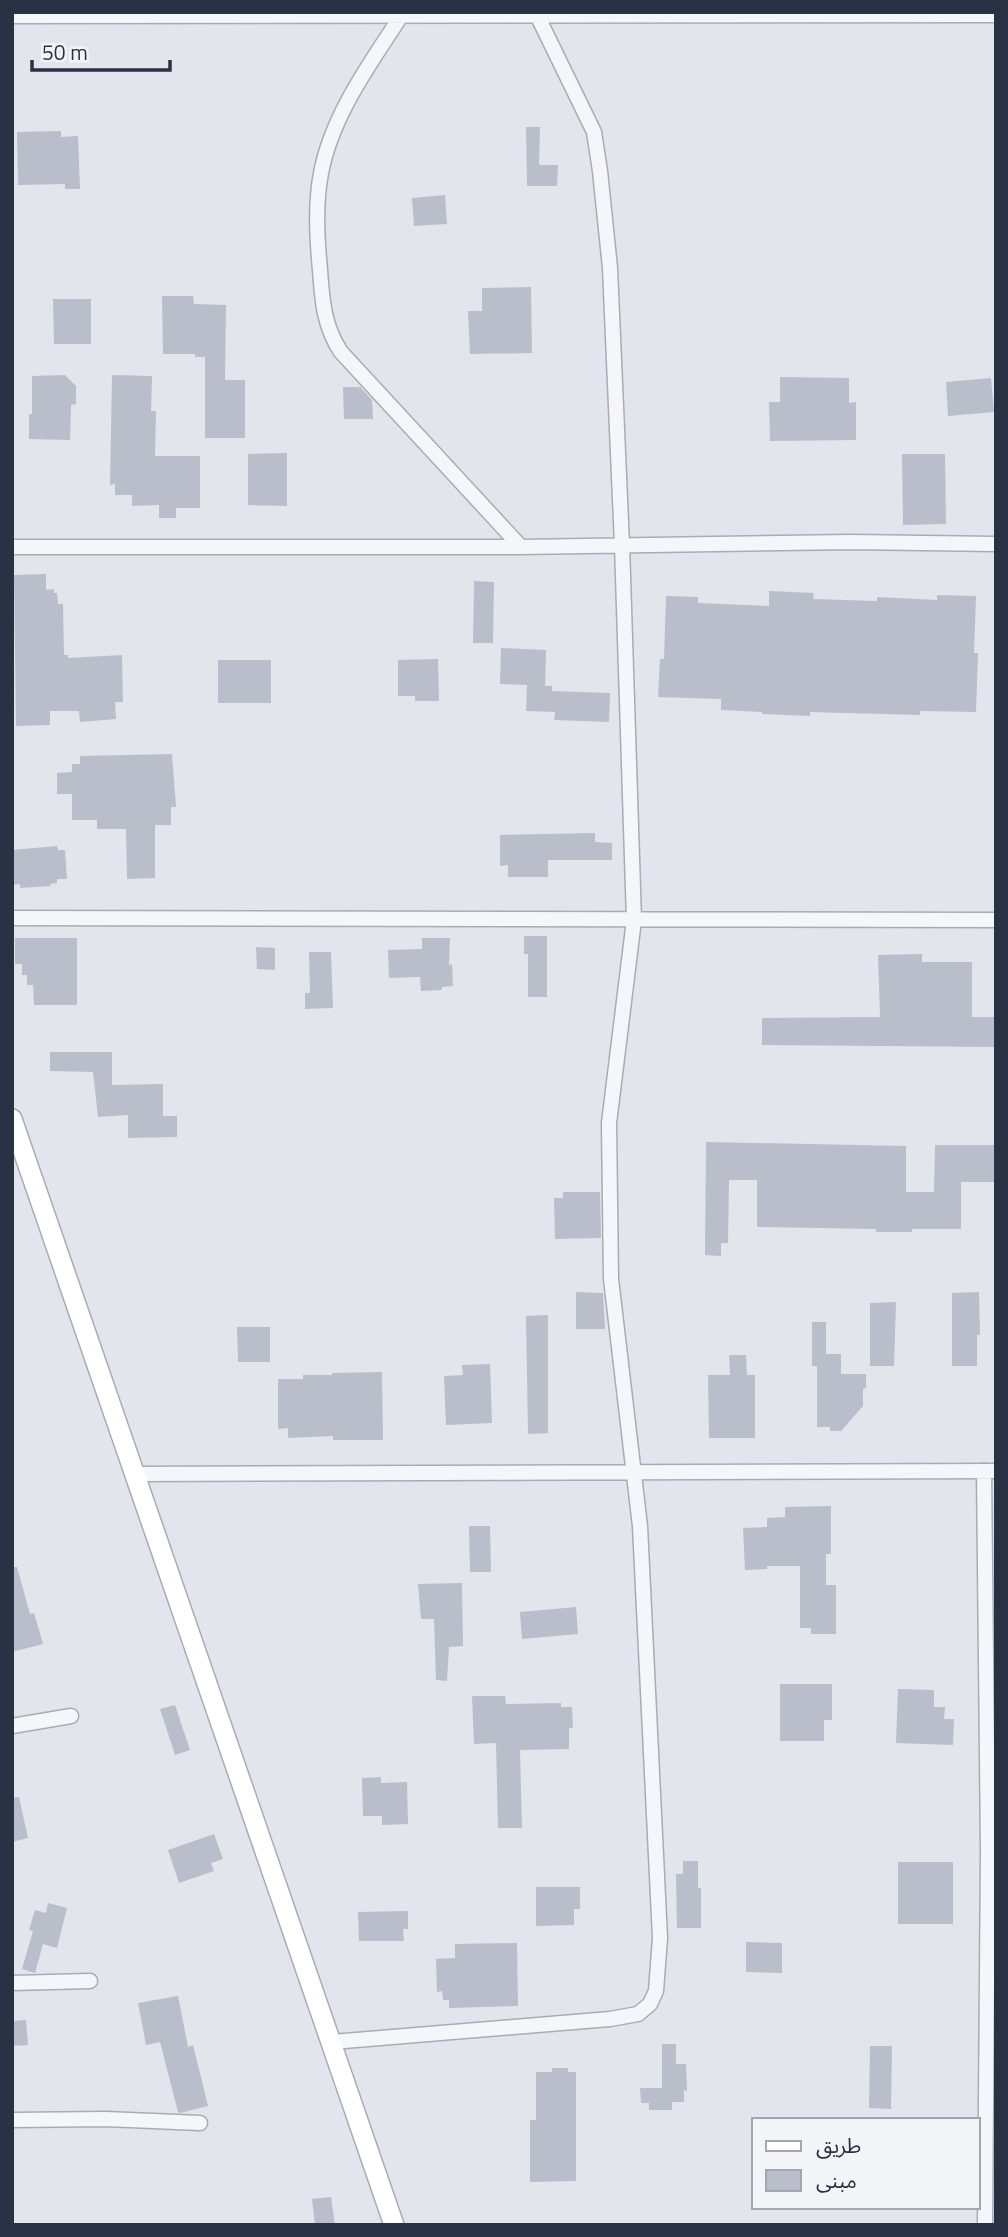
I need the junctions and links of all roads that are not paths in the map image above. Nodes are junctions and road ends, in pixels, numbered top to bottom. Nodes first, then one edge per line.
1 (537, 15) junction
2 (996, 15) edge
3 (12, 16) edge
4 (401, 16) junction
5 (996, 544) edge
6 (622, 545) junction
7 (12, 547) edge
8 (522, 547) junction
9 (12, 918) edge
10 (634, 920) junction
11 (996, 920) edge
12 (12, 1119) edge
13 (990, 1471) edge
14 (633, 1473) junction
15 (135, 1474) junction
16 (71, 1716) dead end
17 (12, 1726) edge
18 (992, 1852) edge
19 (90, 1982) dead end
20 (12, 1983) edge
21 (332, 2042) junction
22 (12, 2120) edge
23 (200, 2123) dead end
24 (989, 2216) edge
25 (394, 2225) edge

1 - 2 street
1 - 4 street
1 - 6 street
3 - 4 street
4 - 8 street
5 - 6 street
6 - 8 street
6 - 10 street
7 - 8 street
9 - 10 street
10 - 11 street
10 - 14 street
12 - 15 street
13 - 14 street
13 - 18 street
14 - 15 street
14 - 21 street
15 - 21 street
16 - 17 street
18 - 24 street
19 - 20 street
21 - 25 street
22 - 23 street

